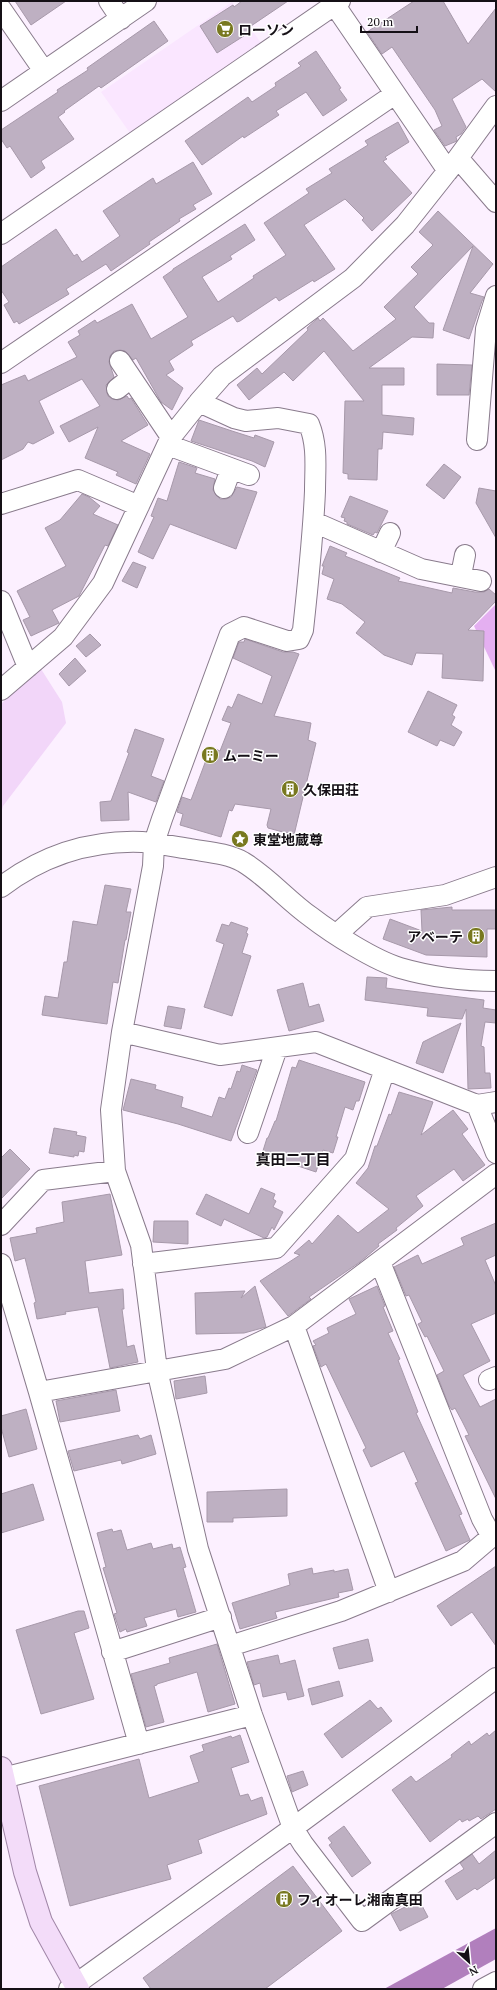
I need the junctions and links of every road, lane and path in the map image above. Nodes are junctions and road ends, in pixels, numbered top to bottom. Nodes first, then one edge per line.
1 (109, 1) edge
2 (146, 1) edge
3 (336, 2) edge
4 (1, 9) edge
5 (121, 18) junction
6 (44, 71) junction
7 (395, 94) junction
8 (1, 101) edge
9 (496, 106) edge
10 (453, 164) junction
11 (496, 202) edge
12 (1, 234) edge
13 (496, 296) edge
14 (120, 361) dead end
15 (1, 363) edge
16 (198, 402) junction
17 (477, 440) dead end
18 (169, 441) junction
19 (224, 488) dead end
20 (1, 504) edge
21 (139, 506) junction
22 (314, 522) junction
23 (390, 533) dead end
24 (381, 552) junction
25 (465, 555) dead end
26 (461, 576) junction
27 (481, 581) dead end
28 (1, 601) edge
29 (28, 667) junction
30 (1, 690) edge
31 (154, 844) junction
32 (496, 877) edge
33 (1, 887) edge
34 (337, 934) junction
35 (496, 980) edge
36 (122, 1032) junction
37 (277, 1048) junction
38 (385, 1069) junction
39 (486, 1103) edge
40 (248, 1133) dead end
41 (496, 1153) edge
42 (115, 1171) junction
43 (496, 1174) edge
44 (1, 1225) edge
45 (380, 1262) junction
46 (1, 1264) edge
47 (143, 1264) junction
48 (294, 1326) junction
49 (157, 1370) junction
50 (40, 1392) junction
51 (494, 1535) edge
52 (389, 1592) junction
53 (221, 1617) junction
54 (230, 1646) junction
55 (112, 1652) junction
56 (496, 1678) edge
57 (252, 1715) junction
58 (139, 1744) junction
59 (2, 1773) edge
60 (496, 1823) edge
61 (293, 1828) junction
62 (496, 1982) edge
63 (74, 1988) edge
64 (483, 1989) edge

1 - 5 street
2 - 5 street
3 - 7 street
3 - 12 street
4 - 6 street
5 - 6 street
6 - 8 street
7 - 10 street
7 - 15 street
9 - 10 street
10 - 11 street
10 - 16 street
13 - 17 street
14 - 18 street
16 - 18 street
16 - 22 street
18 - 19 street
18 - 21 street
20 - 21 street
21 - 29 street
22 - 24 street
22 - 31 street
23 - 24 street
24 - 26 street
25 - 26 street
26 - 27 street
28 - 29 street
29 - 30 street
31 - 33 street
31 - 34 street
31 - 36 street
32 - 34 street
34 - 35 street
36 - 37 street
36 - 42 street
37 - 38 street
37 - 40 street
38 - 39 street
38 - 47 street
39 - 41 street
42 - 44 street
42 - 47 street
43 - 45 street
45 - 48 street
45 - 51 street
46 - 50 street
47 - 49 street
48 - 49 street
48 - 52 street
49 - 50 street
49 - 53 street
50 - 55 street
51 - 52 street
52 - 54 street
53 - 54 street
53 - 55 street
54 - 57 street
55 - 58 street
56 - 61 street
57 - 58 street
57 - 61 street
58 - 59 street
59 - 63 main road
60 - 61 street
61 - 63 street
62 - 64 street

